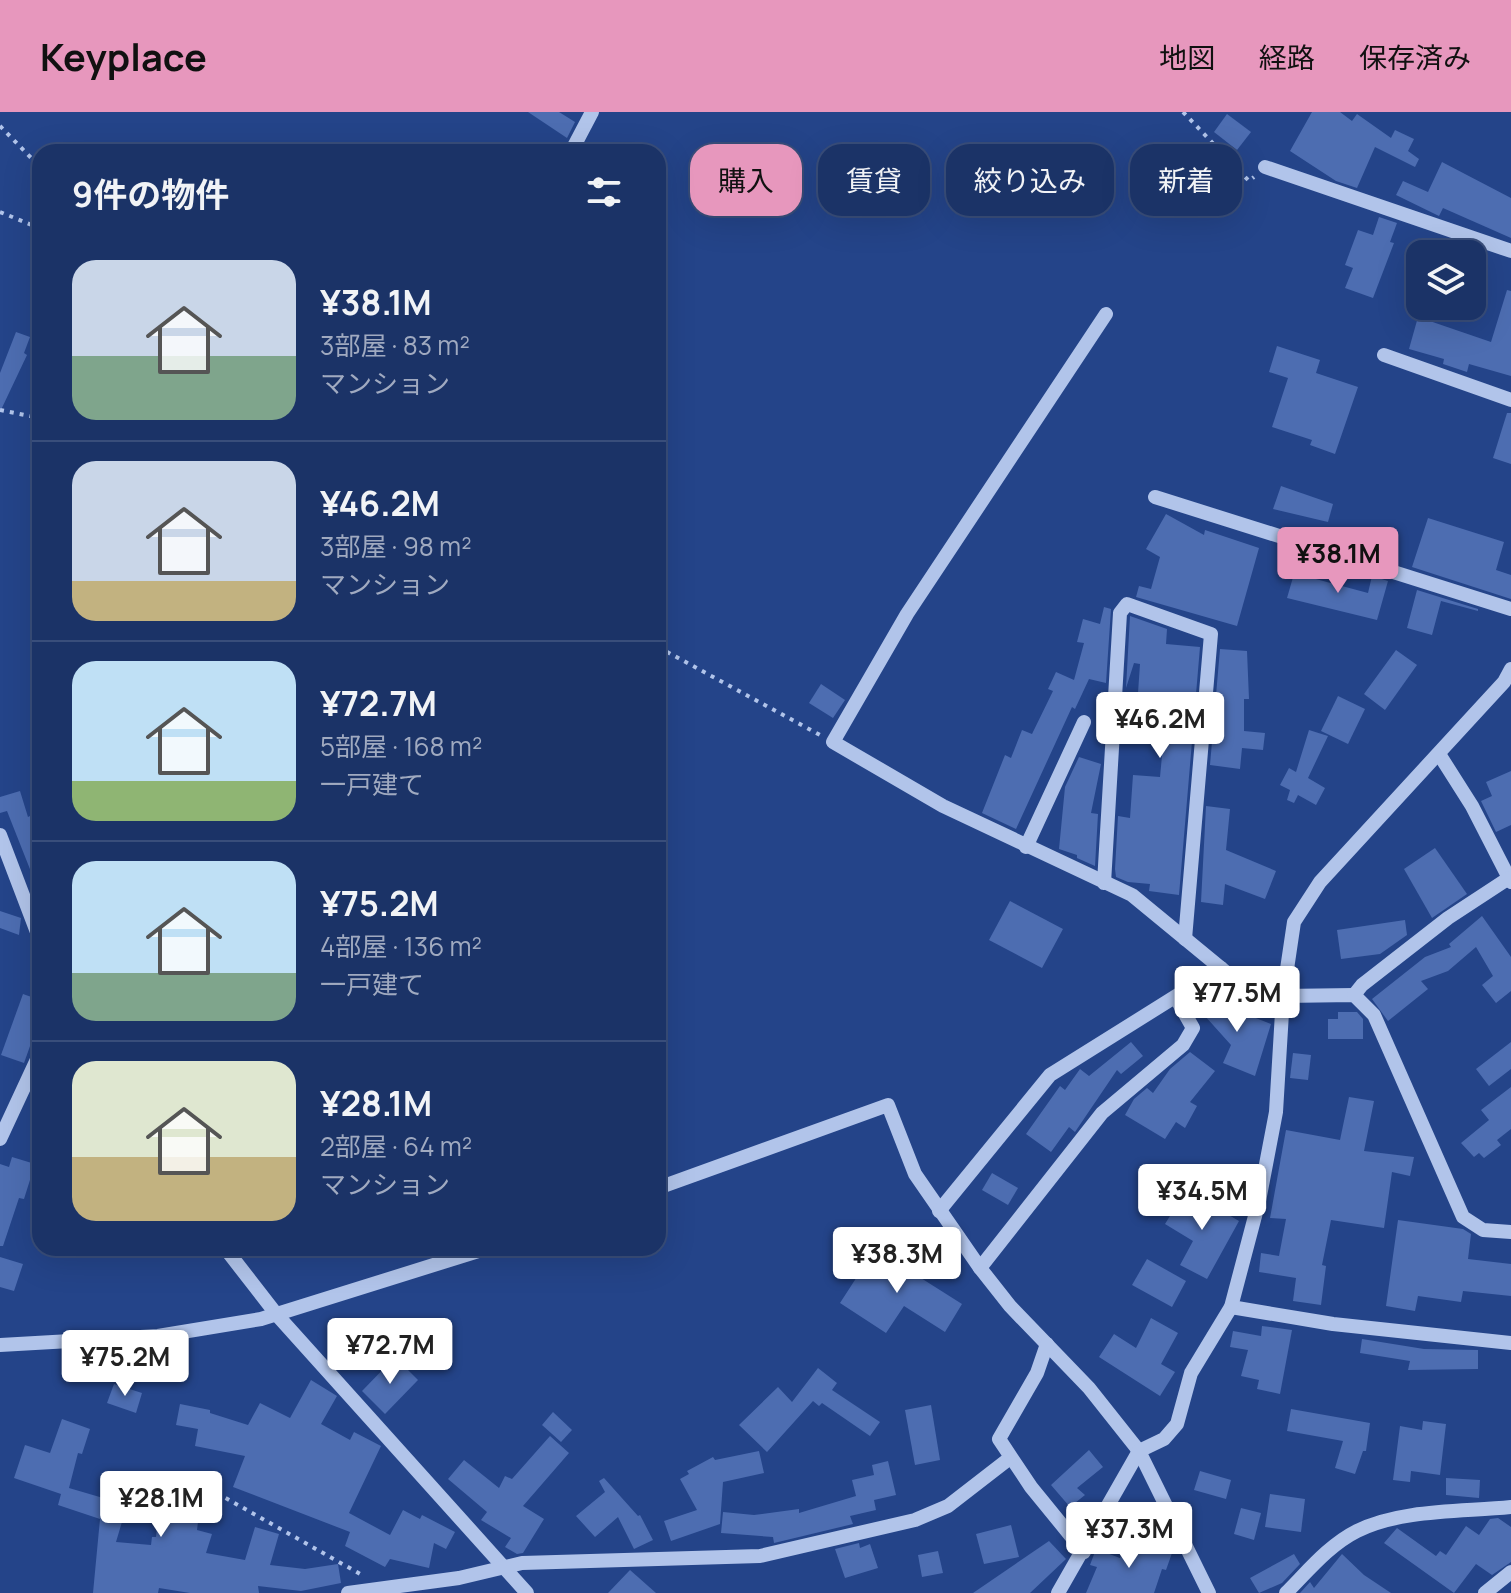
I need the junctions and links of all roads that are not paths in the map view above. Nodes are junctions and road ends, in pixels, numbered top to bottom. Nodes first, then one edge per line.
1 (592, 112) edge
2 (575, 144) edge
3 (1265, 167) road end
4 (1511, 251) edge
5 (1106, 314) dead end
6 (1384, 355) dead end
7 (1511, 400) edge
8 (1155, 497) dead end
9 (1511, 609) edge
10 (1511, 669) edge
11 (1084, 722) dead end
12 (1439, 754) junction
13 (0, 835) edge
14 (1026, 847) junction
15 (1510, 880) edge
16 (1104, 883) junction
17 (32, 919) edge
18 (1185, 939) junction
19 (1221, 968) junction
20 (1354, 995) junction
21 (1283, 996) junction
22 (1176, 998) junction
23 (32, 1070) edge
24 (0, 1139) edge
25 (666, 1185) edge
26 (939, 1211) junction
27 (1511, 1232) edge
28 (231, 1256) edge
29 (463, 1256) edge
30 (980, 1268) junction
31 (1231, 1307) junction
32 (277, 1315) junction
33 (1511, 1343) edge
34 (1047, 1344) junction
35 (0, 1345) edge
36 (1139, 1451) junction
37 (1010, 1458) junction
38 (1511, 1507) edge
39 (1084, 1552) junction
40 (503, 1570) junction
41 (1511, 1572) edge
42 (348, 1593) edge
43 (527, 1593) edge
44 (1058, 1593) edge
45 (1209, 1593) edge
46 (1286, 1593) edge
47 (1485, 1593) edge

1 - 2 street
3 - 4 street
5 - 14 street
6 - 7 street
8 - 9 street
10 - 12 street
11 - 14 street
12 - 15 street
12 - 21 street
13 - 17 street
14 - 16 street
15 - 20 street
16 - 18 street
16 - 18 street
18 - 19 street
19 - 21 street
19 - 22 street
20 - 21 street
20 - 27 street
21 - 31 street
22 - 26 street
22 - 30 street
23 - 24 street
25 - 26 street
26 - 30 street
28 - 32 street
29 - 32 street
30 - 34 street
31 - 33 street
31 - 36 street
32 - 35 street
32 - 40 street
34 - 36 street
34 - 37 street
36 - 39 street
36 - 45 street
37 - 39 street
37 - 40 street
38 - 46 street
39 - 44 street
40 - 42 street
40 - 43 street
41 - 47 street

